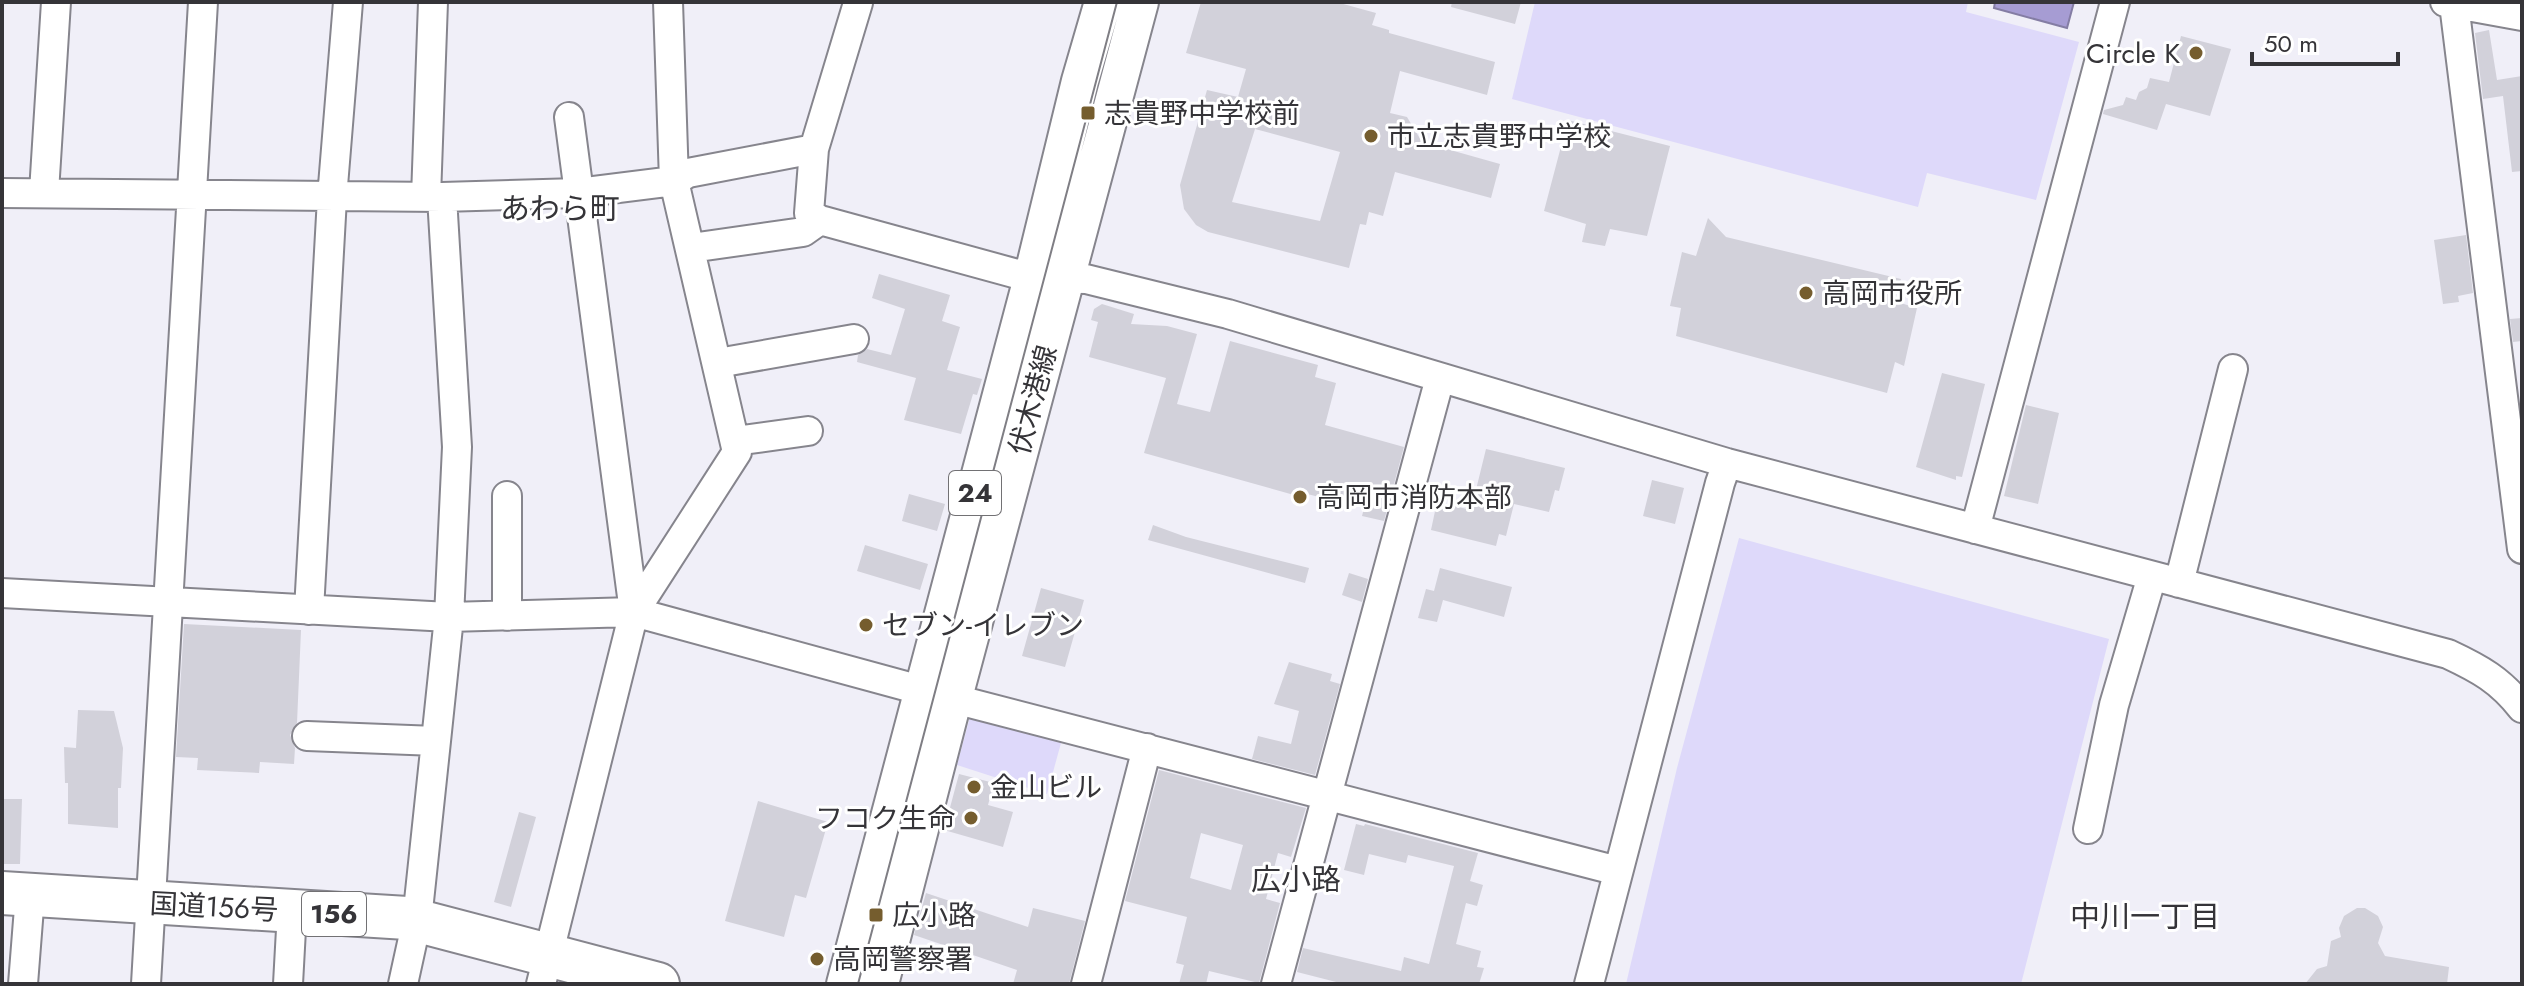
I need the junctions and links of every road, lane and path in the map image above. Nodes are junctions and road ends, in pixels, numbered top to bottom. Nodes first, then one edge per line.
1 (56, 2) edge
2 (203, 2) edge
3 (348, 2) edge
4 (433, 2) edge
5 (668, 2) edge
6 (1103, 2) edge
7 (1140, 2) edge
8 (2115, 2) edge
9 (858, 3) edge
10 (2449, 3) edge
11 (2522, 16) edge
12 (569, 117) dead end
13 (814, 149) junction
14 (674, 181) junction
15 (44, 192) junction
16 (2, 193) edge
17 (578, 193) junction
18 (191, 194) junction
19 (434, 197) junction
20 (332, 198) junction
21 (820, 220) junction
22 (691, 248) junction
23 (1048, 279) junction
24 (854, 339) dead end
25 (718, 363) junction
26 (2233, 369) dead end
27 (1440, 378) junction
28 (808, 431) dead end
29 (735, 441) junction
30 (1727, 463) junction
31 (507, 496) dead end
32 (1975, 529) junction
33 (2522, 549) edge
34 (2165, 580) junction
35 (2, 593) edge
36 (167, 601) junction
37 (309, 610) junction
38 (634, 612) junction
39 (507, 616) junction
40 (449, 617) junction
41 (2516, 688) edge
42 (938, 694) junction
43 (307, 736) dead end
44 (436, 741) junction
45 (1147, 748) junction
46 (1327, 795) junction
47 (2088, 829) dead end
48 (1618, 871) junction
49 (16, 894) edge
50 (151, 903) junction
51 (292, 911) junction
52 (417, 920) junction
53 (546, 969) edge
54 (23, 984) edge
55 (146, 984) edge
56 (288, 984) edge
57 (403, 984) edge
58 (658, 984) edge
59 (845, 984) edge
60 (880, 984) edge
61 (1086, 984) edge
62 (1276, 984) edge
63 (1589, 984) edge

1 - 15 street
2 - 18 street
3 - 20 street
4 - 19 street
5 - 14 street
6 - 23 main road, 伏木港線 / 24
7 - 23 main road, 伏木港線 / 24
8 - 32 street
9 - 13 street
10 - 11 street
10 - 33 street
12 - 17 street
13 - 14 street
13 - 21 street
14 - 17 street
14 - 22 street
15 - 16 street
15 - 18 street
17 - 19 street
17 - 38 street
18 - 20 street
18 - 36 street
19 - 20 street
19 - 40 street
20 - 37 street
21 - 22 street
21 - 23 street
22 - 25 street
23 - 27 street
23 - 42 main road, 伏木港線 / 24
24 - 25 street
25 - 29 street
26 - 34 street
27 - 30 street
27 - 46 street
28 - 29 street
29 - 38 street
30 - 32 street
30 - 48 street
31 - 39 street
32 - 34 street
34 - 41 street
34 - 47 street
35 - 36 street
36 - 37 street
36 - 50 street
37 - 40 street
38 - 39 street
38 - 42 street
38 - 53 street
39 - 40 street
40 - 44 street
42 - 45 street
42 - 59 main road, 伏木港線 / 24
42 - 60 main road, 伏木港線 / 24
43 - 44 street
44 - 52 street
45 - 46 street
45 - 61 street
46 - 48 street
46 - 62 street
48 - 63 street
49 - 50 highway, 国道156号 / 156
49 - 54 street
50 - 51 highway, 国道156号 / 156
50 - 55 street
51 - 52 highway, 国道156号 / 156
51 - 56 street
52 - 53 highway, 国道156号 / 156
52 - 57 street
53 - 58 highway, 国道156号 / 156

